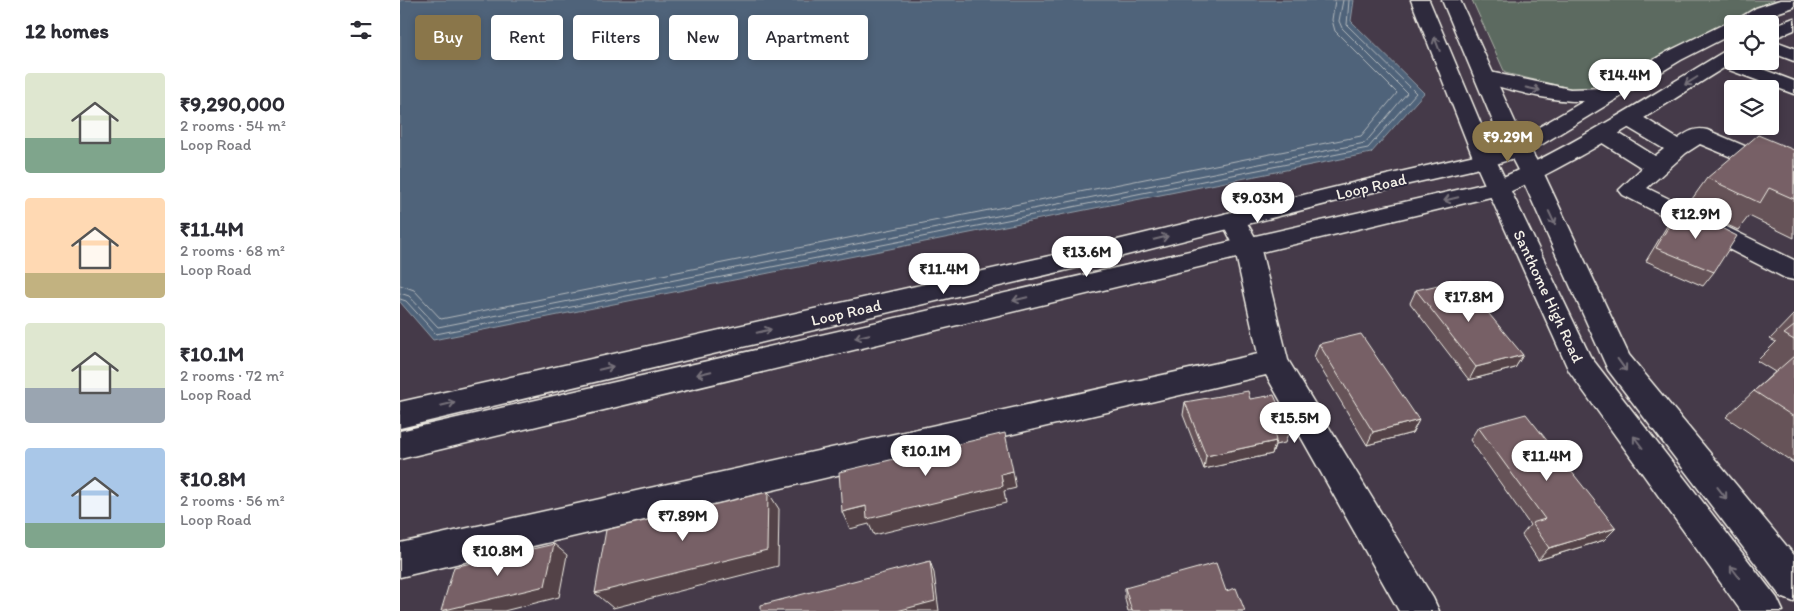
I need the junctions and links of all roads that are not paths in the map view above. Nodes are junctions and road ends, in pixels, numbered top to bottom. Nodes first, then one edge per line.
1 (1420, 0) edge
2 (1450, 0) edge
3 (1794, 1) edge
4 (1756, 15) edge
5 (1794, 23) edge
6 (1779, 30) edge
7 (1724, 31) edge
8 (1779, 49) edge
9 (1794, 55) edge
10 (1724, 60) edge
11 (1794, 63) edge
12 (1752, 70) edge
13 (1486, 77) junction
14 (1772, 80) joint
15 (1779, 83) edge
16 (1794, 88) edge
17 (1610, 94) junction
18 (1630, 119) junction
19 (1604, 134) junction
20 (1678, 148) junction
21 (1518, 149) junction
22 (1485, 160) junction
23 (1657, 167) junction
24 (1532, 174) junction
25 (1794, 176) edge
26 (1499, 188) junction
27 (1240, 233) junction
28 (1794, 271) edge
29 (1274, 362) junction
30 (400, 415) edge
31 (400, 444) edge
32 (400, 560) edge
33 (1794, 584) edge
34 (1420, 611) edge
35 (1764, 611) edge

22 -> 1 street, Santhome High Road
2 - 13 street
3 - 4 street
5 - 6 street
7 - 17 street, Loop Road
8 - 9 street
10 -> 18 street, Loop Road
11 - 14 street
12 - 14 street
13 -> 17 street
13 - 21 street
15 - 16 street
17 - 21 street, Loop Road
18 - 19 street, Loop Road
18 - 20 street
19 - 23 street
19 - 24 street, Loop Road
20 - 23 street
20 - 25 street
21 - 22 street, Loop Road
21 - 24 street
22 - 26 street, Santhome High Road
22 - 27 street, Loop Road
23 - 28 street
24 - 26 street, Loop Road
24 -> 33 street
26 -> 27 street, Loop Road
35 -> 26 street, Santhome High Road
27 - 29 street
30 -> 27 street, Loop Road
27 -> 31 street, Loop Road
29 - 32 street
29 - 34 street

